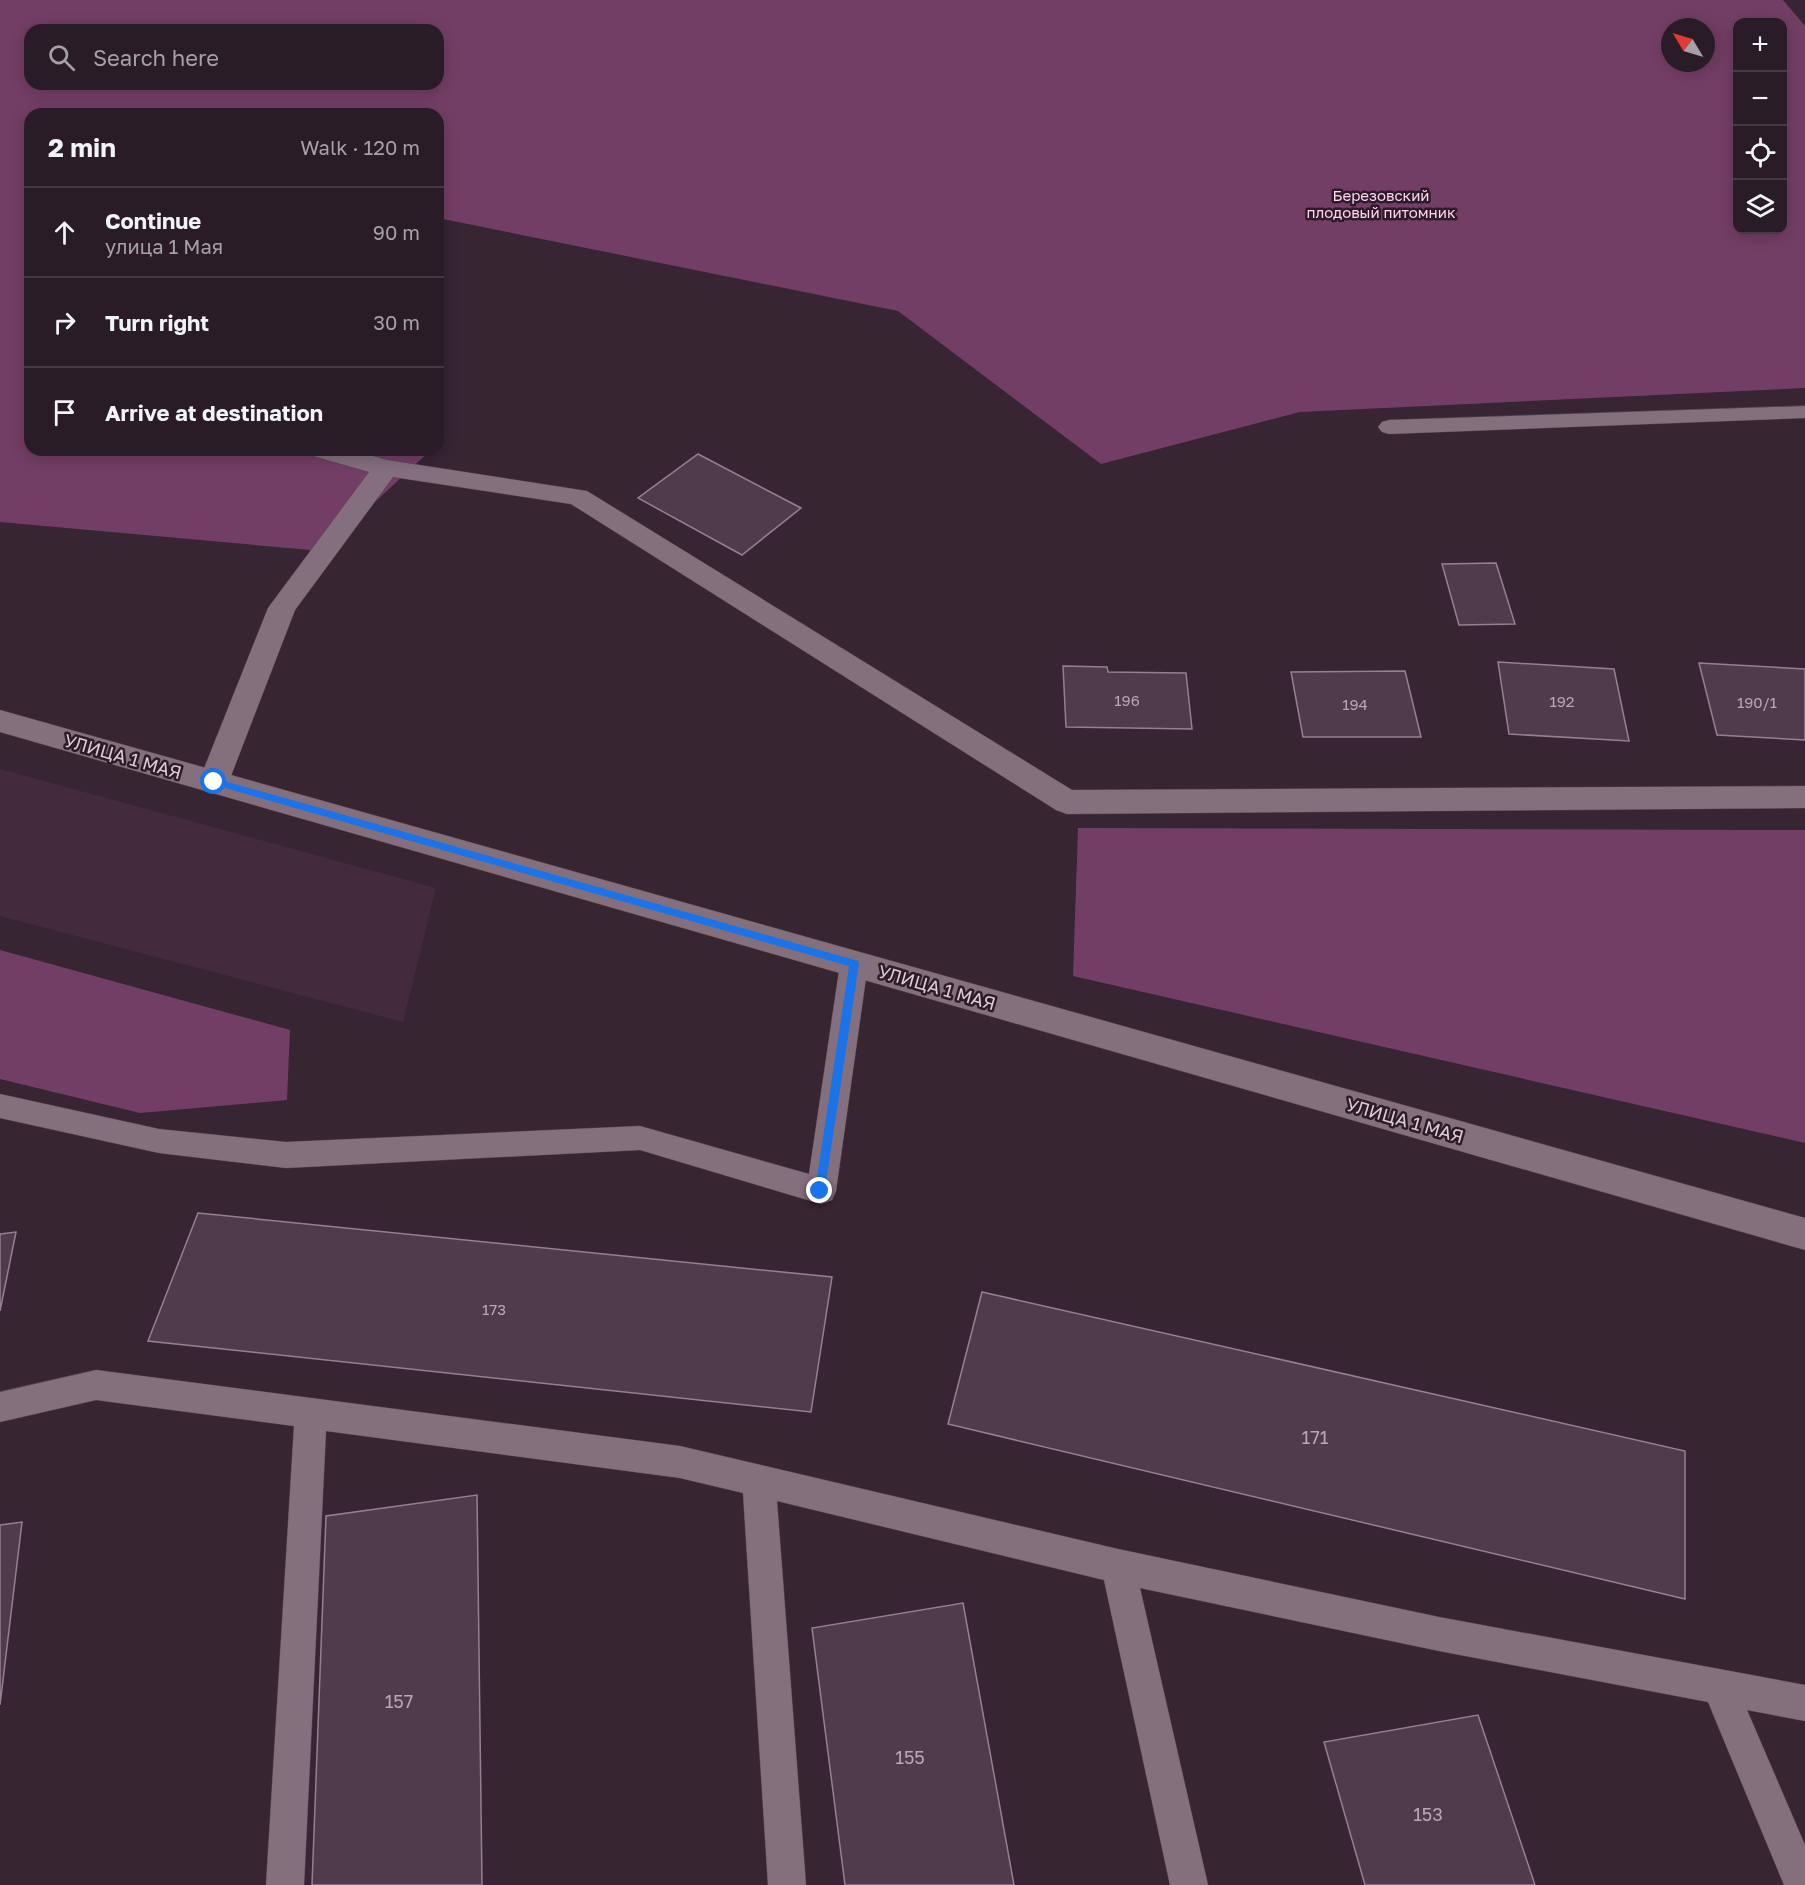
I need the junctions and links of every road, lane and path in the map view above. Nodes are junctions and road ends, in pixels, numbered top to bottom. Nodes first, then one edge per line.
1 (1805, 412) edge
2 (1389, 427) dead end
3 (343, 456) edge
4 (386, 468) junction
5 (0, 721) edge
6 (214, 782) junction
7 (1805, 797) edge
8 (854, 964) junction
9 (0, 1106) edge
10 (1805, 1234) edge
11 (0, 1407) edge
12 (311, 1413) junction
13 (759, 1481) junction
14 (1118, 1566) junction
15 (1719, 1687) junction
16 (1805, 1703) edge
17 (285, 1885) edge
18 (788, 1885) edge
19 (1190, 1885) edge
20 (1803, 1885) edge

1 - 2 lane
3 - 4 street
4 - 6 street
4 - 7 street
5 - 6 street, УЛИЦА 1 МАЯ
6 - 8 street, УЛИЦА 1 МАЯ
8 - 9 lane
8 - 10 street, УЛИЦА 1 МАЯ
11 - 12 lane
12 - 13 lane
12 - 17 lane
13 - 14 lane
13 - 18 lane
14 - 15 lane
14 - 19 lane
15 - 16 lane
15 - 20 lane

